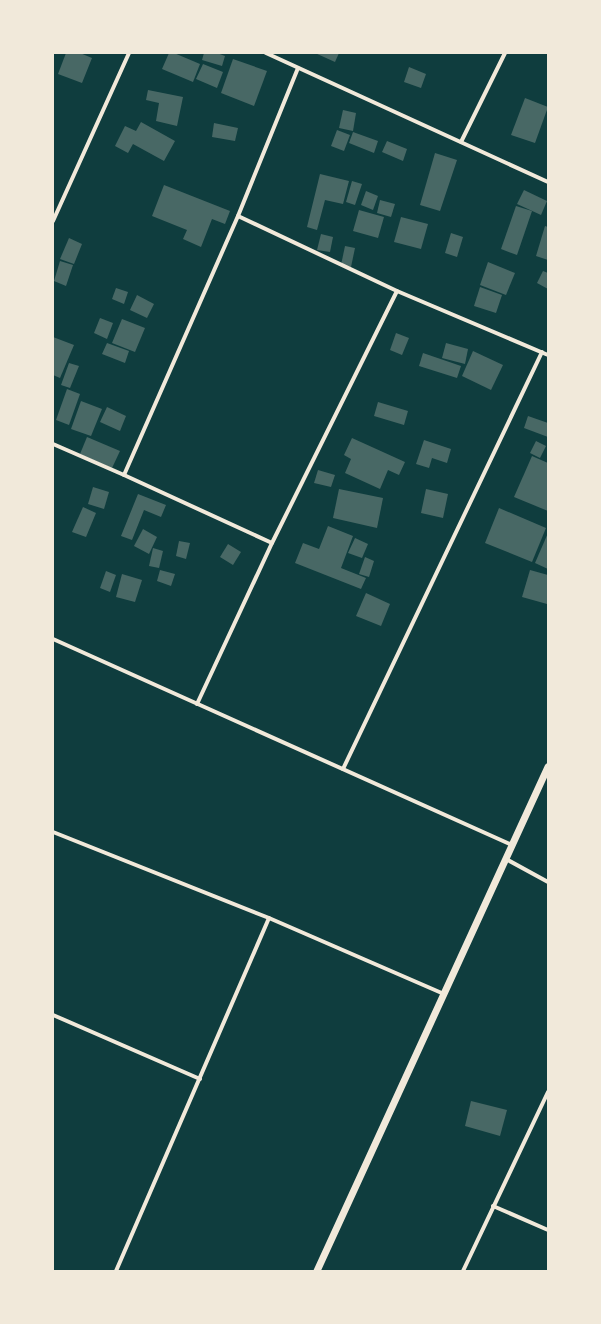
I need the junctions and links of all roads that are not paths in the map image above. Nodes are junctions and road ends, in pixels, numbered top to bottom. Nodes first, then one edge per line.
1 (128, 53) edge
2 (266, 53) edge
3 (505, 53) edge
4 (298, 68) junction
5 (461, 142) junction
6 (548, 182) edge
7 (238, 216) junction
8 (53, 221) edge
9 (398, 291) junction
10 (542, 352) junction
11 (548, 355) edge
12 (53, 444) edge
13 (124, 475) junction
14 (272, 543) junction
15 (53, 639) edge
16 (198, 704) junction
17 (548, 767) edge
18 (343, 769) junction
19 (53, 832) edge
20 (512, 845) junction
21 (506, 858) junction
22 (548, 882) edge
23 (269, 918) junction
24 (444, 994) junction
25 (53, 1015) edge
26 (200, 1079) junction
27 (548, 1092) edge
28 (494, 1206) junction
29 (548, 1230) edge
30 (116, 1271) edge
31 (317, 1271) edge
32 (463, 1271) edge

1 - 8 street
2 - 4 street
3 - 5 street
4 - 5 street
4 - 7 street
5 - 6 street
7 - 9 street
7 - 13 street
9 - 10 street
9 - 14 street
10 - 11 street
10 - 18 street
12 - 13 street
13 - 14 street
14 - 16 street
15 - 16 street
16 - 18 street
17 - 20 street
18 - 20 street
19 - 23 street
20 - 21 street
21 - 22 street
21 - 24 street
23 - 24 street
23 - 26 street
24 - 31 street
25 - 26 street
26 - 30 street
27 - 28 street
28 - 29 street
28 - 32 street

